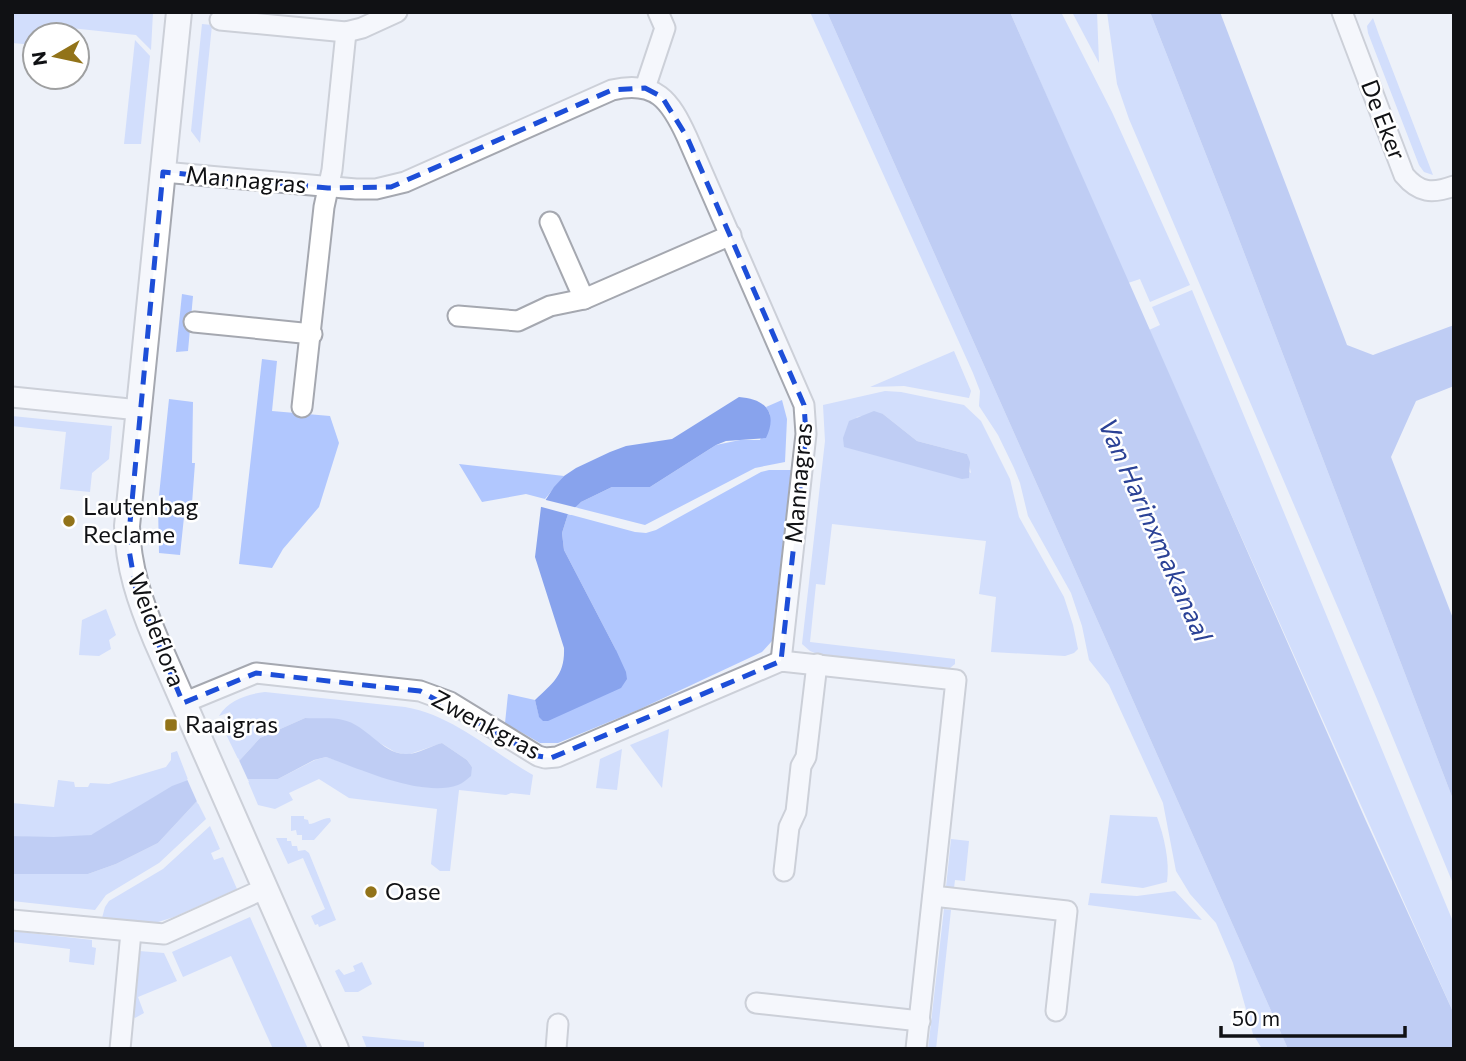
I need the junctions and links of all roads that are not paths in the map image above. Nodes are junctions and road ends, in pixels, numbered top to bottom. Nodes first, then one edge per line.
1 (179, 12) edge
2 (397, 12) edge
3 (658, 12) edge
4 (1342, 12) edge
5 (220, 20) dead end
6 (346, 33) junction
7 (645, 88) junction
8 (163, 172) junction
9 (1454, 186) edge
10 (328, 188) junction
11 (550, 222) dead end
12 (731, 235) junction
13 (584, 299) junction
14 (458, 316) dead end
15 (194, 322) dead end
16 (312, 334) junction
17 (12, 397) edge
18 (302, 407) dead end
19 (139, 410) junction
20 (781, 661) junction
21 (817, 664) junction
22 (184, 703) junction
23 (784, 871) dead end
24 (266, 888) junction
25 (933, 896) junction
26 (12, 920) edge
27 (131, 932) junction
28 (756, 1003) dead end
29 (1056, 1011) dead end
30 (920, 1021) junction
31 (558, 1024) dead end
32 (120, 1049) edge
33 (337, 1049) edge
34 (556, 1049) edge
35 (916, 1049) edge

1 - 8 street, Weideflora
2 - 6 street
3 - 7 street
4 - 9 street, De Eker
5 - 6 street
6 - 10 street, Mannagras
7 - 10 street, Mannagras
7 - 12 street, Mannagras
8 - 10 street, Mannagras
8 - 19 street, Weideflora
10 - 16 street, Mannagras
11 - 13 street
12 - 13 street
12 - 20 street, Mannagras
13 - 14 street
15 - 16 street
16 - 18 street, Mannagras
17 - 19 street
19 - 22 street, Weideflora
20 - 21 street, Zwenkgras
20 - 22 street, Zwenkgras
21 - 23 street
21 - 25 street, Zwenkgras
22 - 24 street, Weideflora
24 - 27 street
24 - 33 street, Weideflora
25 - 29 street
25 - 30 street, Zwenkgras
26 - 27 street
27 - 32 street
28 - 30 street
30 - 35 street, Zwenkgras
31 - 34 street

